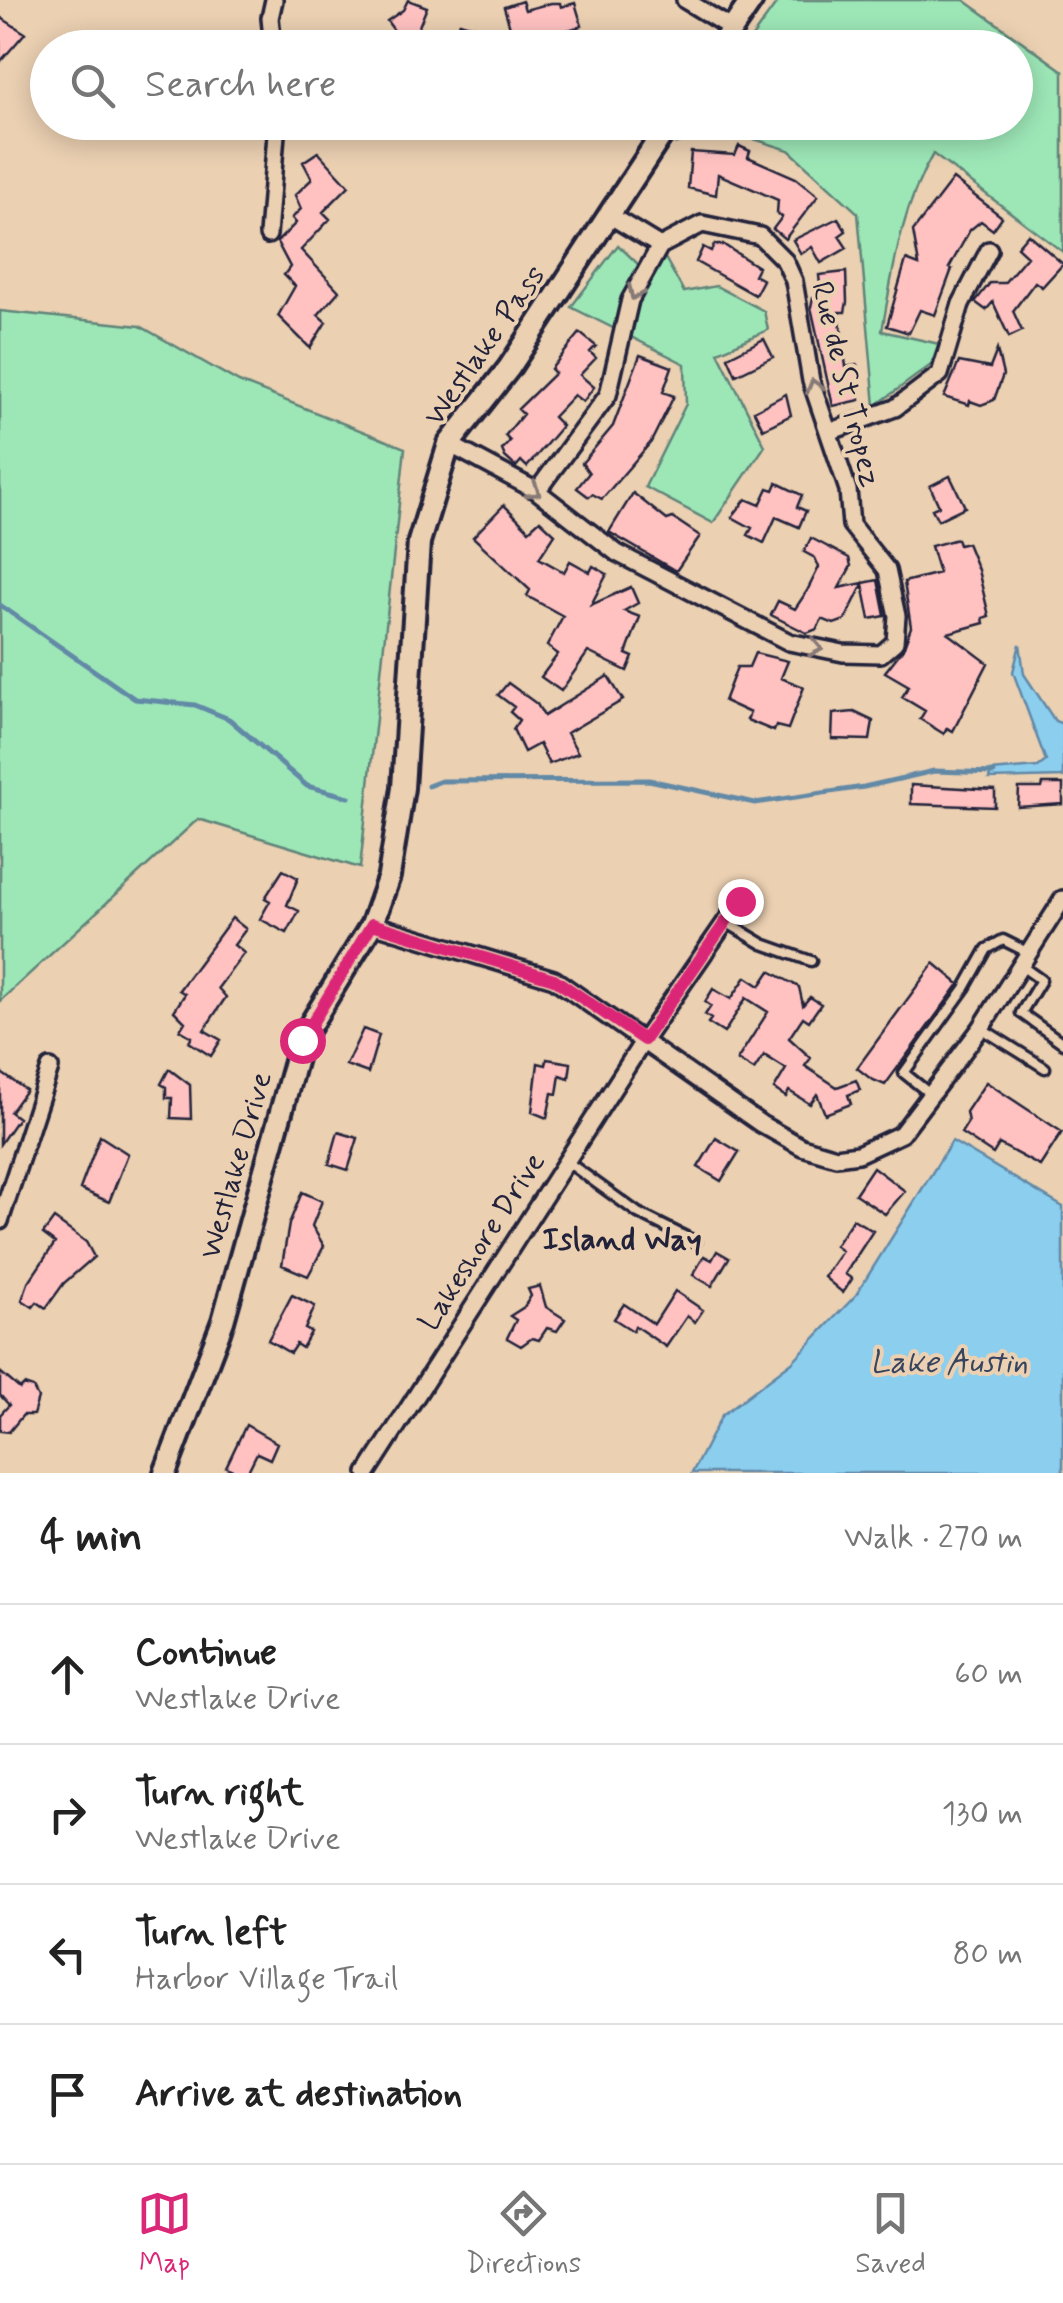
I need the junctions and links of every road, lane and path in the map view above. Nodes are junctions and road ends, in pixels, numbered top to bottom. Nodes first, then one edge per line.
1 (274, 0) edge
2 (685, 0) edge
3 (752, 0) edge
4 (732, 28) joint
5 (273, 30) edge
6 (276, 140) edge
7 (658, 140) edge
8 (609, 215) junction
9 (268, 234) dead end
10 (660, 246) junction
11 (989, 250) dead end
12 (829, 432) junction
13 (449, 444) junction
14 (537, 491) junction
15 (1063, 899) edge
16 (740, 901) dead end
17 (726, 922) junction
18 (372, 924) junction
19 (1024, 959) junction
20 (812, 962) dead end
21 (1000, 998) junction
22 (1021, 1014) junction
23 (980, 1028) junction
24 (644, 1040) junction
25 (1063, 1042) edge
26 (50, 1068) dead end
27 (1045, 1068) dead end
28 (933, 1096) junction
29 (566, 1161) junction
30 (0, 1221) edge
31 (696, 1242) dead end
32 (165, 1473) edge
33 (368, 1473) edge

1 - 5 street
2 - 4 street
3 - 4 street
6 - 9 street
7 - 8 street, Westlake Pass
8 - 10 street
8 - 13 street, Westlake Pass
12 -> 10 street, Rue de St Tropez
10 -> 14 street
11 - 12 street
14 -> 12 street, Rue de St Tropez
13 -> 14 street, Rue de St Tropez
13 - 18 street, Westlake Pass
15 - 19 street
16 - 17 street, Lakeshore Drive
17 - 20 lane
17 - 24 street, Lakeshore Drive
18 - 24 street
18 - 32 street, Westlake Drive
19 - 21 street
19 - 22 lane
19 - 28 lane
21 - 22 lane
21 - 23 street
22 - 25 lane
23 - 27 lane
23 - 28 street
24 - 28 street
24 - 29 street, Lakeshore Drive
26 - 30 street
29 - 31 lane
29 - 33 street, Lakeshore Drive

